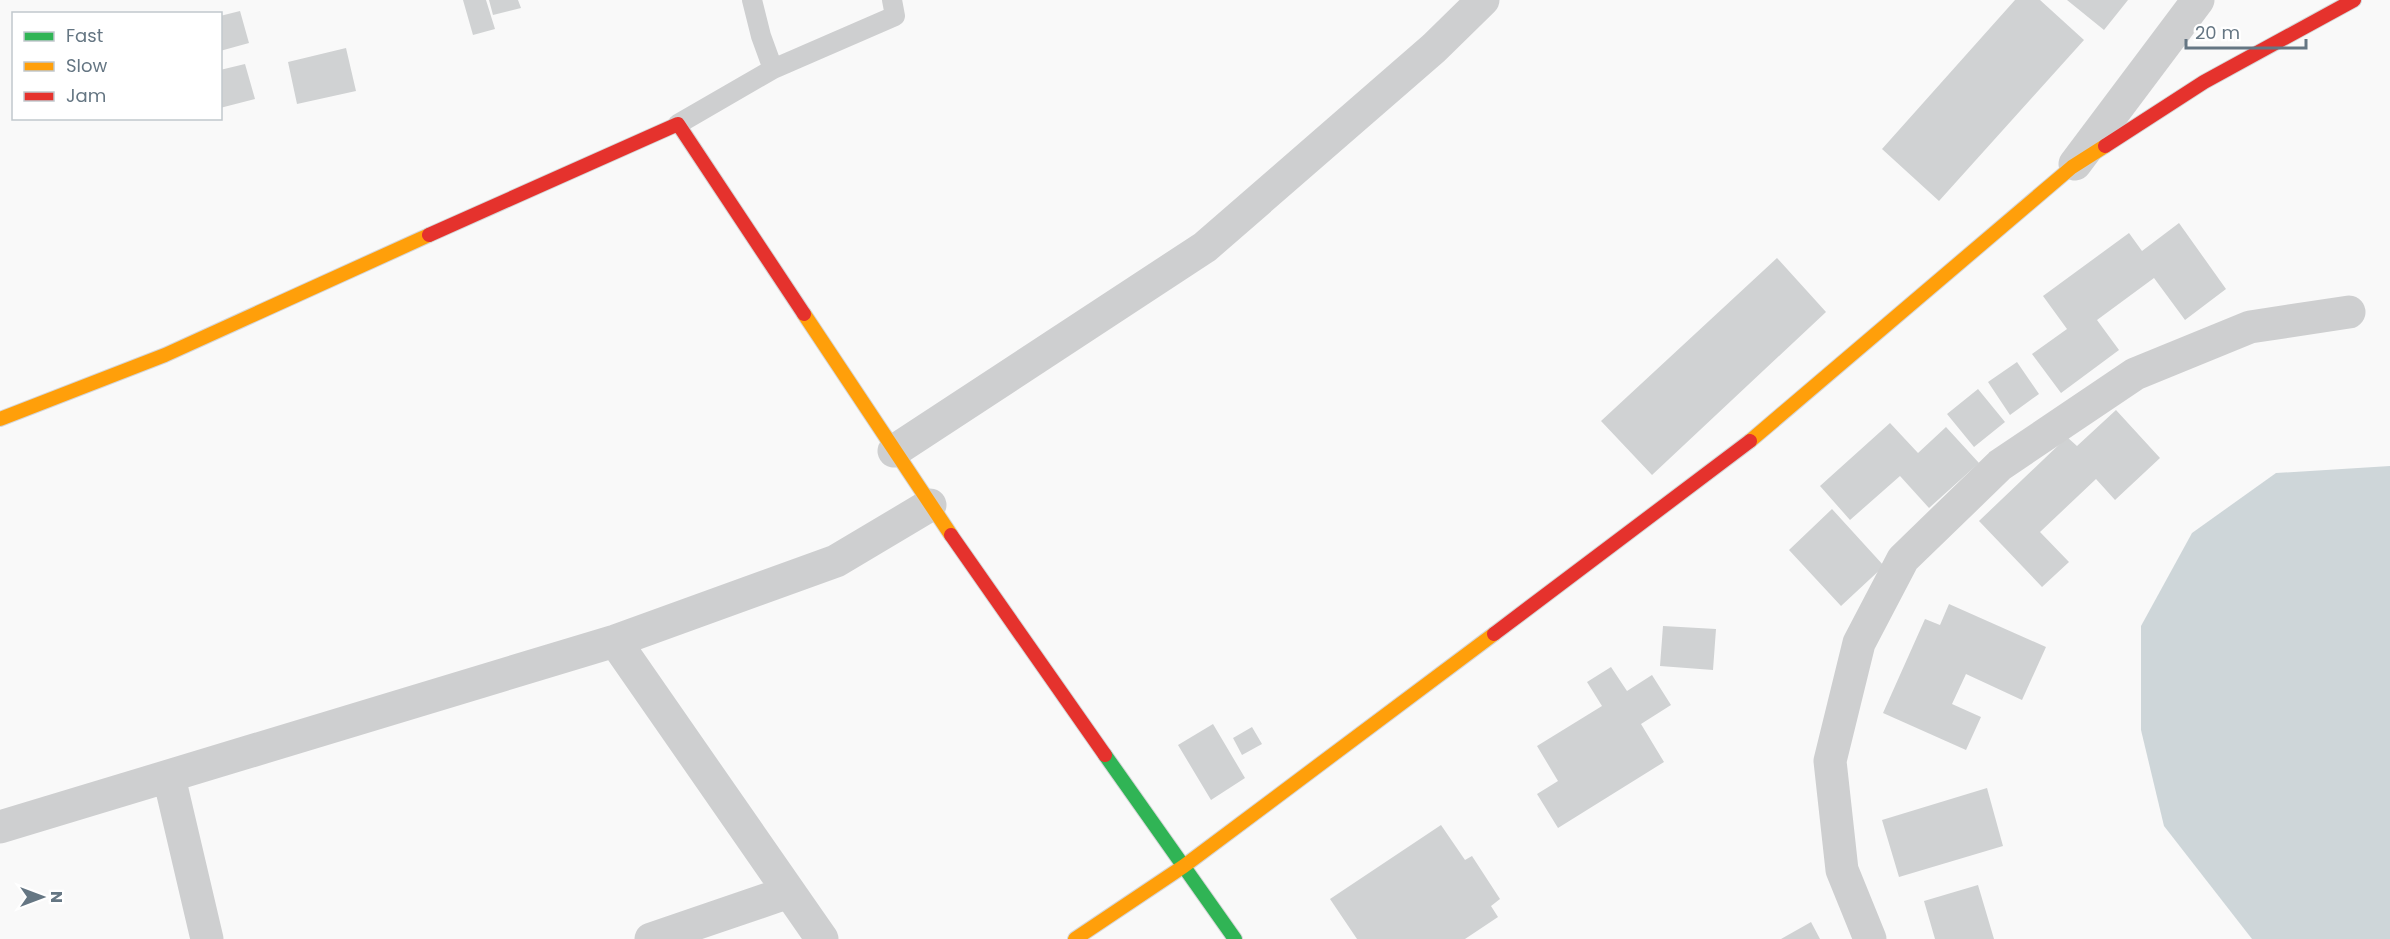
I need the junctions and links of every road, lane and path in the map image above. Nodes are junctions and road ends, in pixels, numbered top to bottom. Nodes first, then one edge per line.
1 (752, 0) edge
2 (892, 0) edge
3 (1483, 0) edge
4 (2198, 0) edge
5 (2354, 0) edge
6 (773, 69) junction
7 (678, 124) junction
8 (2072, 167) junction
9 (2349, 312) dead end
10 (0, 419) edge
11 (894, 451) junction
12 (930, 505) junction
13 (615, 641) junction
14 (170, 777) junction
15 (0, 827) edge
16 (1184, 866) junction
17 (789, 892) junction
18 (207, 939) edge
19 (651, 939) edge
20 (822, 939) edge
21 (1074, 939) edge
22 (1235, 939) edge
23 (1870, 939) edge

1 - 6 lane
2 - 6 lane
3 - 11 street
4 - 8 street
5 - 8 street
6 - 7 lane
7 - 10 street
7 - 11 street
8 - 16 street
9 - 23 street
11 - 12 street
12 - 13 street
12 - 16 street
13 - 14 street
13 - 17 street
14 - 15 street
14 - 18 street
16 - 21 street
16 - 22 street
17 - 19 street
17 - 20 street

